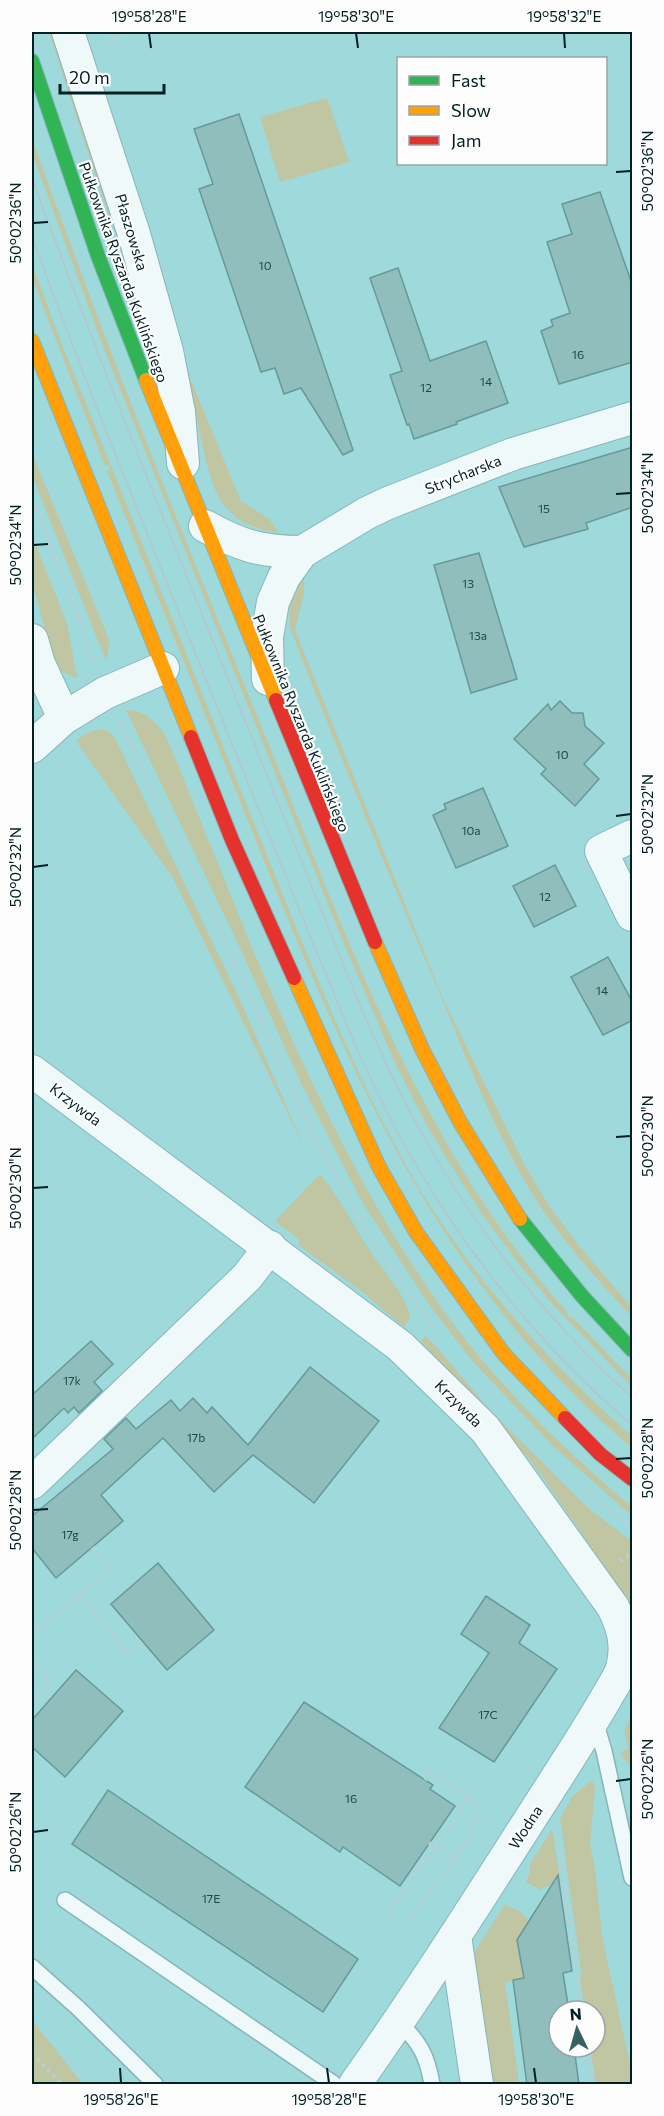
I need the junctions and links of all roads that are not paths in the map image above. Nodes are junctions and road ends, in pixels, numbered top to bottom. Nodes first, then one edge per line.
1 (68, 32) edge
2 (32, 61) edge
3 (32, 341) edge
4 (633, 418) edge
5 (184, 473) junction
6 (205, 526) junction
7 (302, 552) junction
8 (32, 640) edge
9 (163, 668) junction
10 (268, 683) junction
11 (64, 718) junction
12 (32, 747) edge
13 (633, 836) edge
14 (633, 915) edge
15 (32, 1071) edge
16 (270, 1247) junction
17 (633, 1350) edge
18 (633, 1479) edge
19 (32, 1483) edge
20 (594, 1718) junction
21 (633, 1878) edge
22 (65, 1900) dead end
23 (455, 1936) junction
24 (32, 1967) edge
25 (399, 2022) junction
26 (155, 2085) edge
27 (334, 2085) edge
28 (355, 2085) edge
29 (432, 2085) edge
30 (477, 2085) edge

1 - 5 street, Płaszowska
2 - 5 main road, Pułkownika Ryszarda Kuklińskiego
3 - 9 main road
4 - 7 street, Strycharska
5 - 6 main road, Pułkownika Ryszarda Kuklińskiego
6 - 7 street
6 - 10 main road, Pułkownika Ryszarda Kuklińskiego
7 - 10 street, Strycharska
8 - 11 street
9 - 11 street
9 - 18 main road
10 - 17 main road, Pułkownika Ryszarda Kuklińskiego
11 - 12 street
13 - 14 street
15 - 16 street, Krzywda
16 - 19 street
16 - 20 street, Krzywda
20 - 21 lane
20 - 23 street, Wodna
22 - 27 lane
23 - 25 street, Wodna
23 - 30 street
24 - 26 lane
25 - 28 street, Wodna
25 - 29 lane

